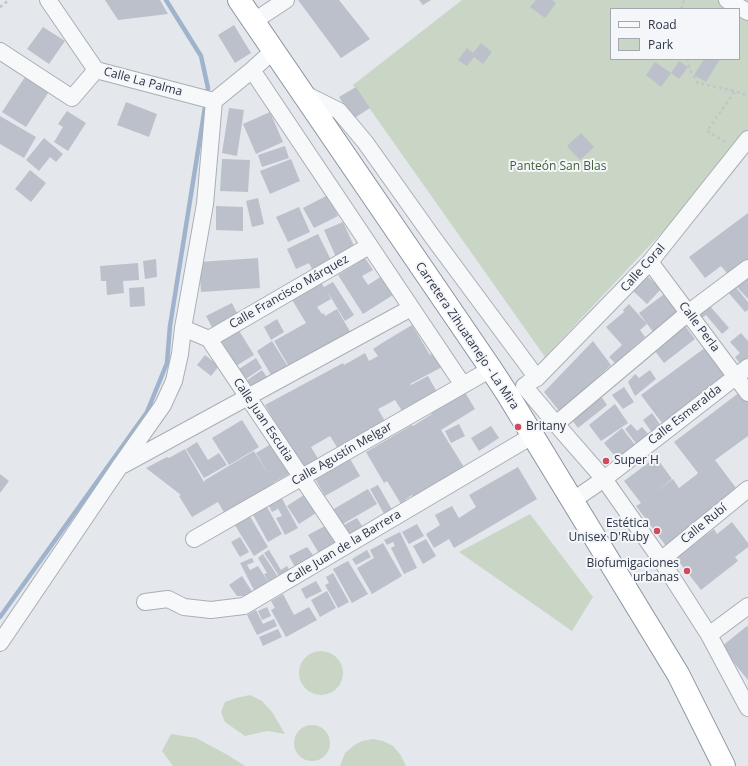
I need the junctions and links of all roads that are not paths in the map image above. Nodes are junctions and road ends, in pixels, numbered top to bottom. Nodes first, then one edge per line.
1 (48, 0) edge
2 (239, 0) edge
3 (286, 0) edge
4 (727, 0) edge
5 (748, 12) edge
6 (254, 21) junction
7 (274, 50) junction
8 (0, 51) edge
9 (96, 70) junction
10 (252, 70) junction
11 (301, 92) junction
12 (209, 100) junction
13 (745, 149) edge
14 (369, 246) junction
15 (650, 262) junction
16 (748, 268) edge
17 (411, 308) junction
18 (688, 313) junction
19 (183, 328) junction
20 (209, 339) junction
21 (491, 369) junction
22 (742, 371) edge
23 (463, 385) junction
24 (523, 386) junction
25 (748, 392) edge
26 (248, 397) junction
27 (556, 424) junction
28 (532, 436) junction
29 (120, 466) junction
30 (302, 477) junction
31 (604, 479) junction
32 (748, 489) edge
33 (572, 501) junction
34 (194, 539) dead end
35 (347, 545) junction
36 (661, 560) junction
37 (145, 602) dead end
38 (748, 606) edge
39 (709, 635) junction
40 (0, 643) edge
41 (748, 708) edge
42 (724, 766) edge

1 - 9 street, Calle La Palma
2 - 6 highway, Carretera Zihuatanejo - La Mira
3 - 6 street
4 - 5 street
6 - 7 highway, Carretera Zihuatanejo - La Mira
7 - 10 street
7 - 11 highway, Carretera Zihuatanejo - La Mira
8 - 9 street
9 - 12 street, Calle La Palma
10 - 12 street
10 - 14 street
11 - 21 highway, Carretera Zihuatanejo - La Mira
11 - 24 street
12 - 19 street
13 - 15 street, Calle Coral
14 - 17 street
14 - 20 street, Calle Francisco Márquez
15 - 18 street, Calle Perla
15 - 24 street, Calle Coral
16 - 18 street
17 - 23 street
17 - 26 street
18 - 22 street, Calle Perla
18 - 27 street
19 - 20 street
19 - 29 street
20 - 26 street, Calle Juan Escutia
21 - 23 street, Calle Agustín Melgar
21 - 24 highway, Carretera Zihuatanejo - La Mira
22 - 25 street, Calle Perla
22 - 31 street, Calle Esmeralda
23 - 30 street, Calle Agustín Melgar
24 - 27 street
24 - 28 highway, Carretera Zihuatanejo - La Mira
26 - 29 street
26 - 30 street, Calle Juan Escutia
27 - 31 street
28 - 33 highway, Carretera Zihuatanejo - La Mira
28 - 35 street, Calle Juan de la Barrera
29 - 40 street
30 - 34 street, Calle Agustín Melgar
30 - 35 street, Calle Juan Escutia
31 - 33 street, Calle Esmeralda
31 - 36 street
32 - 36 street, Calle Rubí
33 - 42 highway, Carretera Zihuatanejo - La Mira
35 - 37 street, Calle Juan de la Barrera
36 - 39 street
38 - 39 street
39 - 41 street

